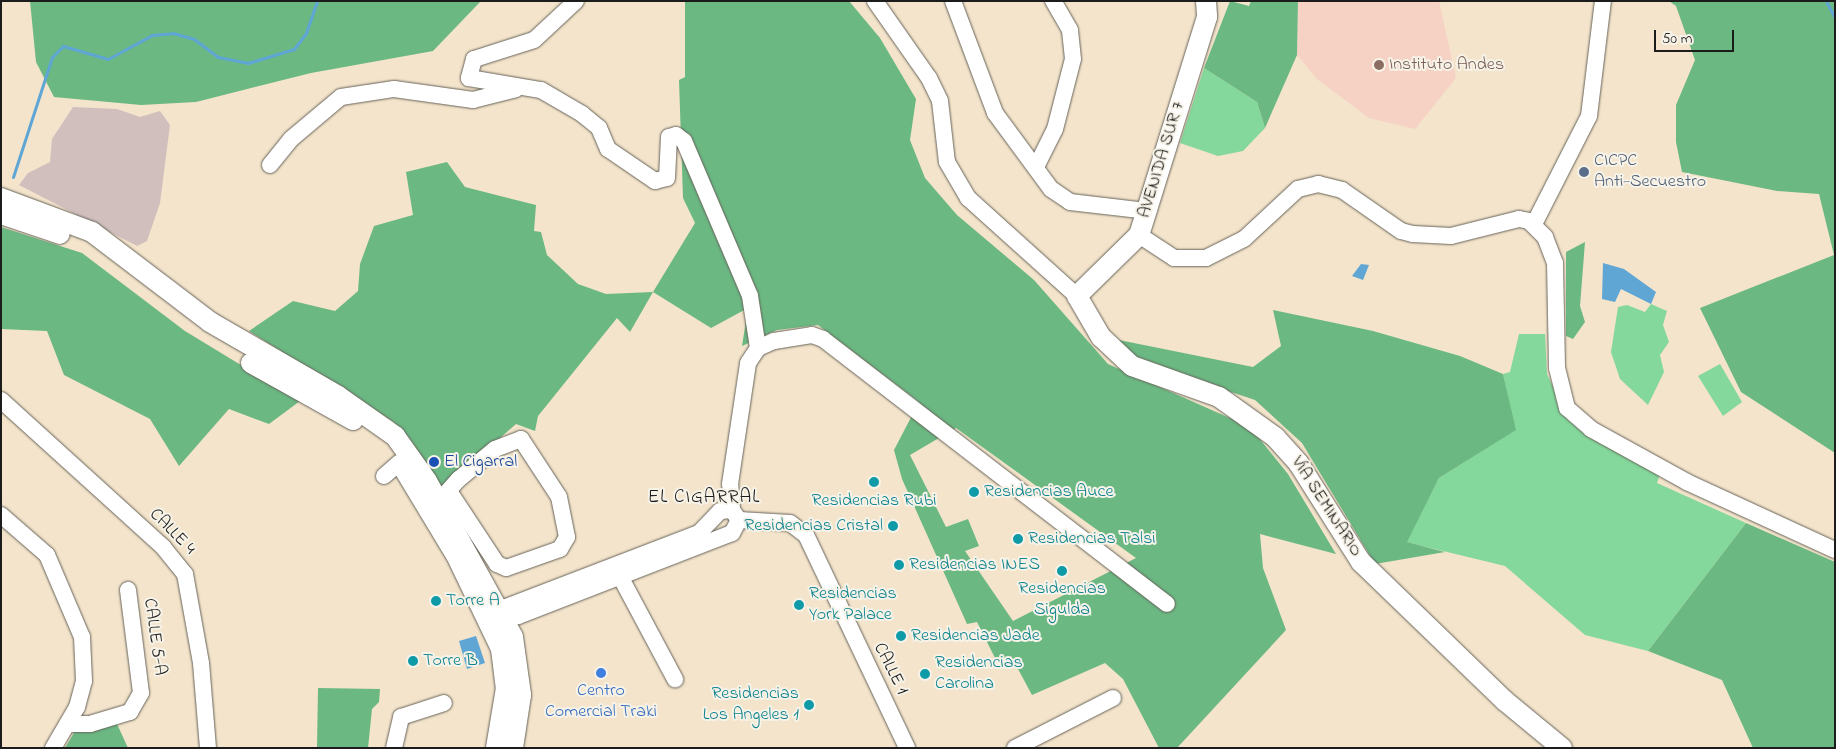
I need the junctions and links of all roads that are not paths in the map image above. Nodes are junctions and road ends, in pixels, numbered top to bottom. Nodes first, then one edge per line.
1 (576, 1) edge
2 (875, 1) edge
3 (953, 1) edge
4 (1053, 1) edge
5 (1206, 1) edge
6 (1602, 1) edge
7 (518, 88) junction
8 (270, 165) dead end
9 (1036, 167) junction
10 (1, 198) edge
11 (1148, 211) junction
12 (1, 214) edge
13 (1534, 224) junction
14 (1139, 235) junction
15 (1077, 296) junction
16 (758, 348) junction
17 (1, 400) edge
18 (399, 463) junction
19 (384, 476) dead end
20 (444, 496) junction
21 (1, 515) edge
22 (735, 515) junction
23 (702, 538) junction
24 (1835, 550) edge
25 (621, 578) junction
26 (128, 590) dead end
27 (1167, 604) dead end
28 (498, 617) junction
29 (675, 679) dead end
30 (1113, 698) dead end
31 (444, 703) dead end
32 (68, 724) junction
33 (53, 748) edge
34 (208, 748) edge
35 (394, 748) edge
36 (496, 748) edge
37 (513, 748) edge
38 (907, 748) edge
39 (1015, 748) edge
40 (1562, 748) edge

1 - 7 street
2 - 15 street
3 - 9 street
4 - 9 street
5 - 11 main road, AVENIDA SUR 7
6 - 13 street
7 - 8 street
7 - 16 street
9 - 11 street
10 - 20 main road
11 - 14 main road, AVENIDA SUR 7
12 - 18 main road
13 - 14 street
13 - 24 street
14 - 15 main road, AVENIDA SUR 7
15 - 40 main road, VÍA SEMINARIO
16 - 22 street
16 - 27 street
17 - 34 street, CALLE 4
18 - 19 street
18 - 28 main road
20 - 20 street
20 - 28 main road
21 - 32 street
22 - 23 street
22 - 23 street
22 - 38 street, CALLE 1
23 - 25 street
23 - 28 street
25 - 28 street
25 - 29 street
26 - 32 street, CALLE 5-A
28 - 36 main road
28 - 37 main road
30 - 39 street
31 - 35 street
32 - 33 street

